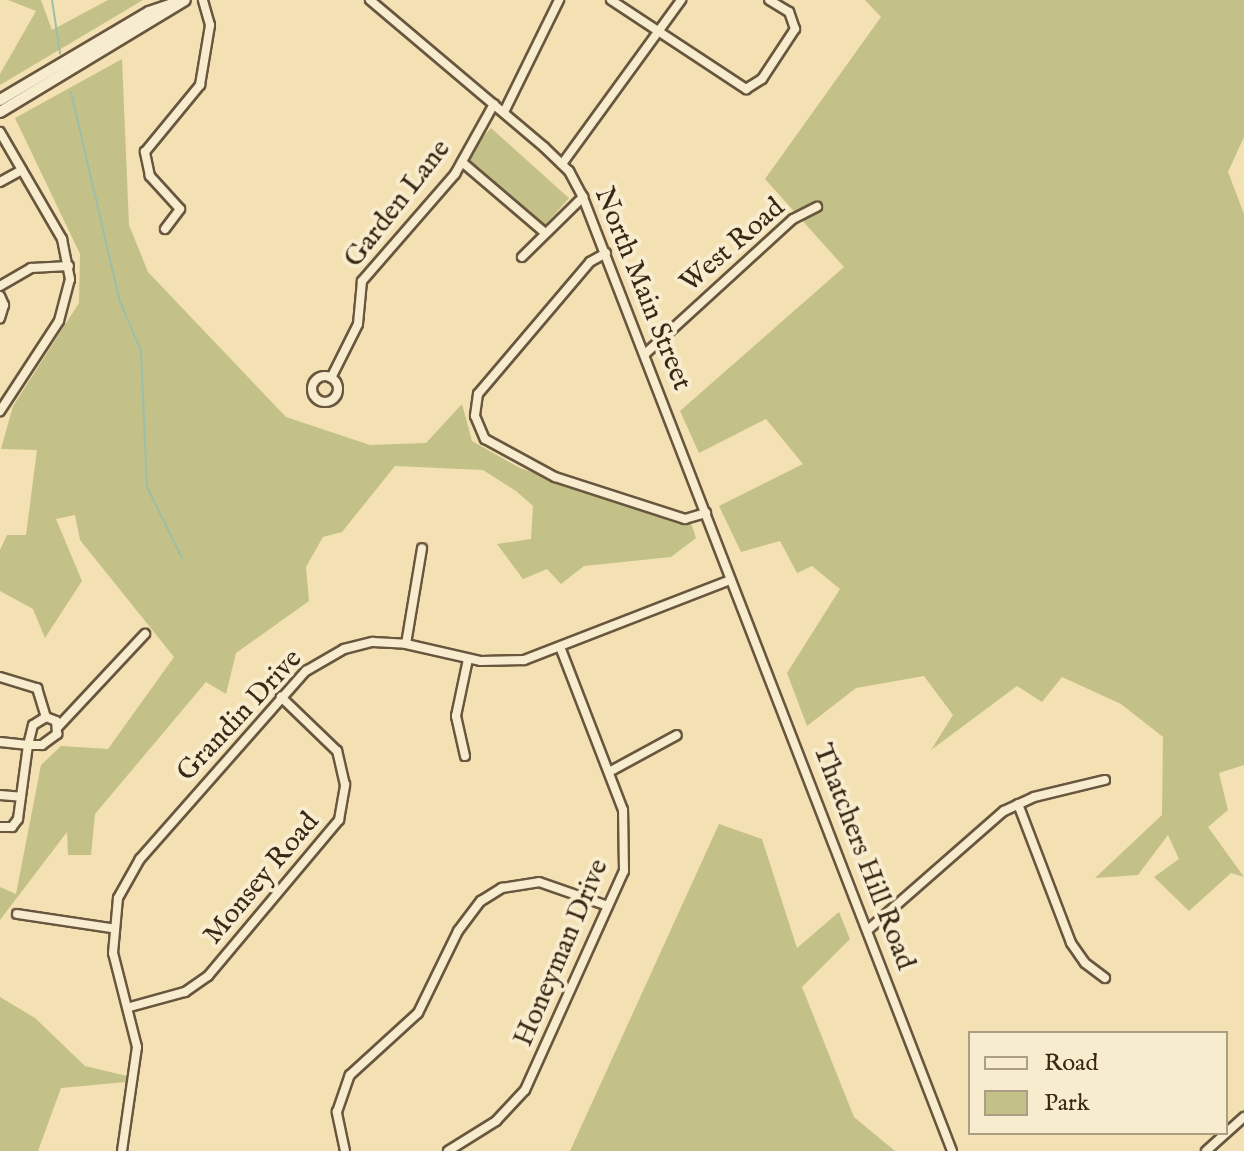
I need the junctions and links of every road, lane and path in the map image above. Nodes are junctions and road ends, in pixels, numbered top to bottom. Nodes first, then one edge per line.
1 (184, 0) edge
2 (203, 0) edge
3 (370, 0) edge
4 (559, 0) edge
5 (611, 0) edge
6 (681, 0) edge
7 (769, 0) edge
8 (660, 29) junction
9 (0, 100) edge
10 (494, 104) junction
11 (0, 112) edge
12 (504, 112) junction
13 (0, 132) edge
14 (462, 162) junction
15 (562, 164) junction
16 (22, 170) junction
17 (0, 182) edge
18 (583, 197) junction
19 (817, 207) dead end
20 (165, 229) dead end
21 (545, 233) junction
22 (606, 253) junction
23 (522, 257) dead end
24 (69, 266) junction
25 (0, 286) edge
26 (0, 296) edge
27 (0, 318) edge
28 (645, 354) junction
29 (331, 378) dead end
30 (0, 411) edge
31 (706, 513) junction
32 (422, 548) dead end
33 (730, 580) junction
34 (145, 634) dead end
35 (406, 644) junction
36 (560, 647) junction
37 (468, 659) junction
38 (0, 677) edge
39 (281, 697) junction
40 (46, 717) junction
41 (57, 728) junction
42 (677, 735) dead end
43 (0, 742) edge
44 (28, 745) junction
45 (465, 756) dead end
46 (609, 772) junction
47 (1105, 780) dead end
48 (0, 795) edge
49 (21, 797) junction
50 (1018, 804) junction
51 (0, 827) edge
52 (608, 906) junction
53 (17, 914) dead end
54 (111, 928) junction
55 (869, 929) junction
56 (1105, 978) dead end
57 (130, 1007) junction
58 (1244, 1117) edge
59 (1228, 1131) edge
60 (1224, 1135) edge
61 (122, 1151) edge
62 (345, 1151) edge
63 (448, 1151) edge
64 (952, 1151) edge
65 (1206, 1151) edge

1 - 9 street
1 - 11 street
2 - 20 street
3 - 10 street, North Main Street
4 - 12 street
5 - 8 street
6 - 8 street
7 - 8 street
8 - 15 street
10 - 12 street, North Main Street
10 - 14 street, Garden Lane
12 - 15 street, North Main Street
13 - 16 street
14 - 21 street
14 - 29 street, Garden Lane
15 - 18 street, North Main Street
16 - 17 street
16 - 24 street
18 - 21 street
18 - 22 street, North Main Street
19 - 28 street, West Road
21 - 23 street
22 - 28 street, North Main Street
22 - 31 street
24 - 25 street
24 - 30 street
26 - 27 street
28 - 31 street, North Main Street
31 - 33 street, North Main Street
32 - 35 street
33 - 36 street, Grandin Drive
33 - 55 street, Thatchers Hill Road
34 - 41 street
35 - 37 street, Grandin Drive
35 - 39 street, Grandin Drive
36 - 37 street, Grandin Drive
36 - 46 street, Honeyman Drive
37 - 45 street
38 - 40 street
39 - 54 street, Grandin Drive
39 - 57 street, Monsey Road
40 - 41 street
40 - 44 street
41 - 44 street
42 - 46 street
43 - 44 street
44 - 49 street
46 - 52 street, Honeyman Drive
47 - 50 street
48 - 49 street
49 - 51 street
50 - 55 street
50 - 56 street
52 - 62 street
52 - 63 street, Honeyman Drive
53 - 54 street
54 - 57 street, Grandin Drive
55 - 64 street, Thatchers Hill Road
57 - 61 street, Grandin Drive
58 - 59 street
60 - 65 street

